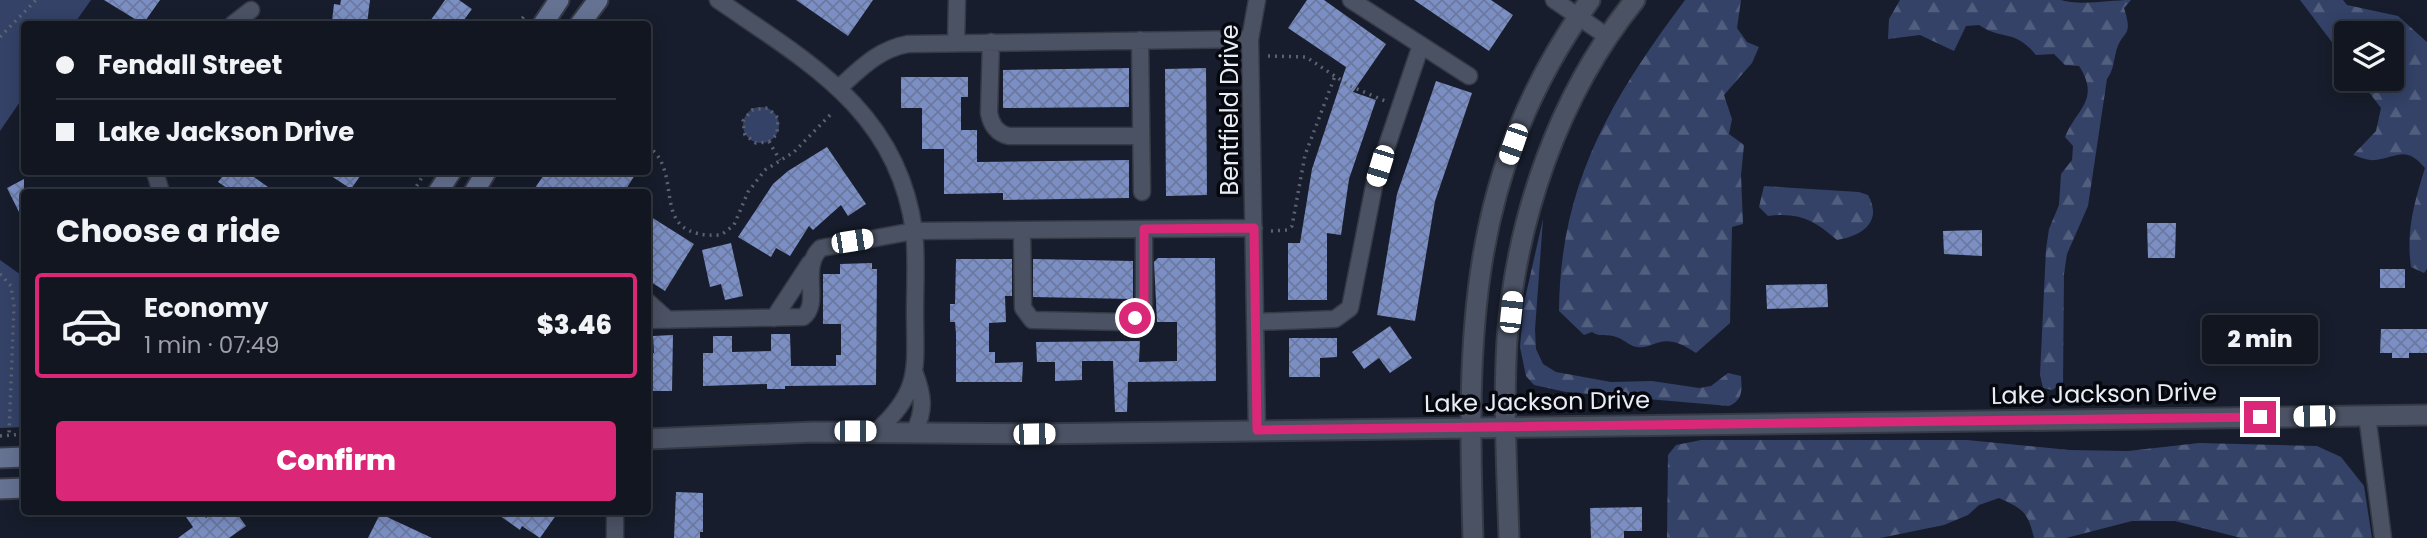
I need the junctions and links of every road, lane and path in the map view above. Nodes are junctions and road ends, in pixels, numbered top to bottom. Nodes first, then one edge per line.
1 (36, 0) edge
2 (559, 0) edge
3 (598, 0) edge
4 (718, 0) edge
5 (957, 0) edge
6 (1257, 0) edge
7 (1351, 0) edge
8 (1553, 0) edge
9 (1590, 0) edge
10 (1635, 0) edge
11 (251, 10) dead end
12 (1579, 17) junction
13 (237, 21) edge
14 (545, 21) edge
15 (582, 21) edge
16 (0, 37) edge
17 (1608, 37) junction
18 (1140, 40) junction
19 (991, 42) junction
20 (956, 43) junction
21 (1421, 45) junction
22 (1250, 47) junction
23 (1335, 76) junction
24 (1469, 76) dead end
25 (840, 87) junction
26 (1400, 106) junction
27 (832, 113) dead end
28 (1141, 136) junction
29 (769, 142) junction
30 (651, 149) edge
31 (780, 160) junction
32 (1142, 192) dead end
33 (1144, 229) junction
34 (1022, 230) junction
35 (1254, 230) junction
36 (914, 231) junction
37 (810, 262) junction
38 (0, 274) edge
39 (651, 305) edge
40 (774, 318) junction
41 (651, 320) edge
42 (668, 320) junction
43 (1255, 322) junction
44 (915, 374) junction
45 (2367, 415) junction
46 (2427, 415) edge
47 (1506, 426) junction
48 (1470, 427) junction
49 (915, 430) junction
50 (1257, 430) junction
51 (877, 431) junction
52 (21, 434) edge
53 (9, 435) junction
54 (0, 436) edge
55 (651, 439) edge
56 (21, 457) edge
57 (0, 458) edge
58 (21, 488) edge
59 (0, 489) edge
60 (615, 515) edge
61 (615, 538) edge
62 (1473, 538) edge
63 (1509, 538) edge
64 (2383, 538) edge

1 - 16 path
2 - 14 main road
3 - 15 main road
4 - 25 street
5 - 20 street
6 - 22 street, Bentfield Drive
7 - 21 street
8 - 12 street
9 - 12 street
10 - 17 street
11 - 13 street
12 - 17 street
12 - 48 street
17 - 47 street
18 - 19 street
18 - 22 street
18 - 28 street
19 - 20 street
19 - 28 street
20 - 25 street
21 - 24 street
21 - 26 street
22 - 23 path
22 - 35 street, Bentfield Drive
23 - 26 path
23 - 35 path
25 - 36 street
26 - 43 street
27 - 31 path
28 - 32 street
29 - 29 path
29 - 31 path
30 - 31 path
33 - 34 street
33 - 34 street
33 - 35 street
34 - 36 street
35 - 43 street, Bentfield Drive
36 - 37 street
36 - 44 street
37 - 40 street
37 - 40 street
38 - 53 path
39 - 42 street
40 - 42 street
41 - 42 street
43 - 50 street, Bentfield Drive
44 - 49 street
44 - 51 street
45 - 46 street, Lake Jackson Drive
45 - 47 street, Lake Jackson Drive
45 - 64 street
47 - 48 street, Lake Jackson Drive
47 - 63 street
48 - 50 street, Lake Jackson Drive
48 - 62 street
49 - 50 street, Lake Jackson Drive
49 - 51 street, Lake Jackson Drive
51 - 55 street, Lake Jackson Drive
52 - 53 path
53 - 54 path
56 - 57 main road
58 - 59 main road
60 - 61 street

